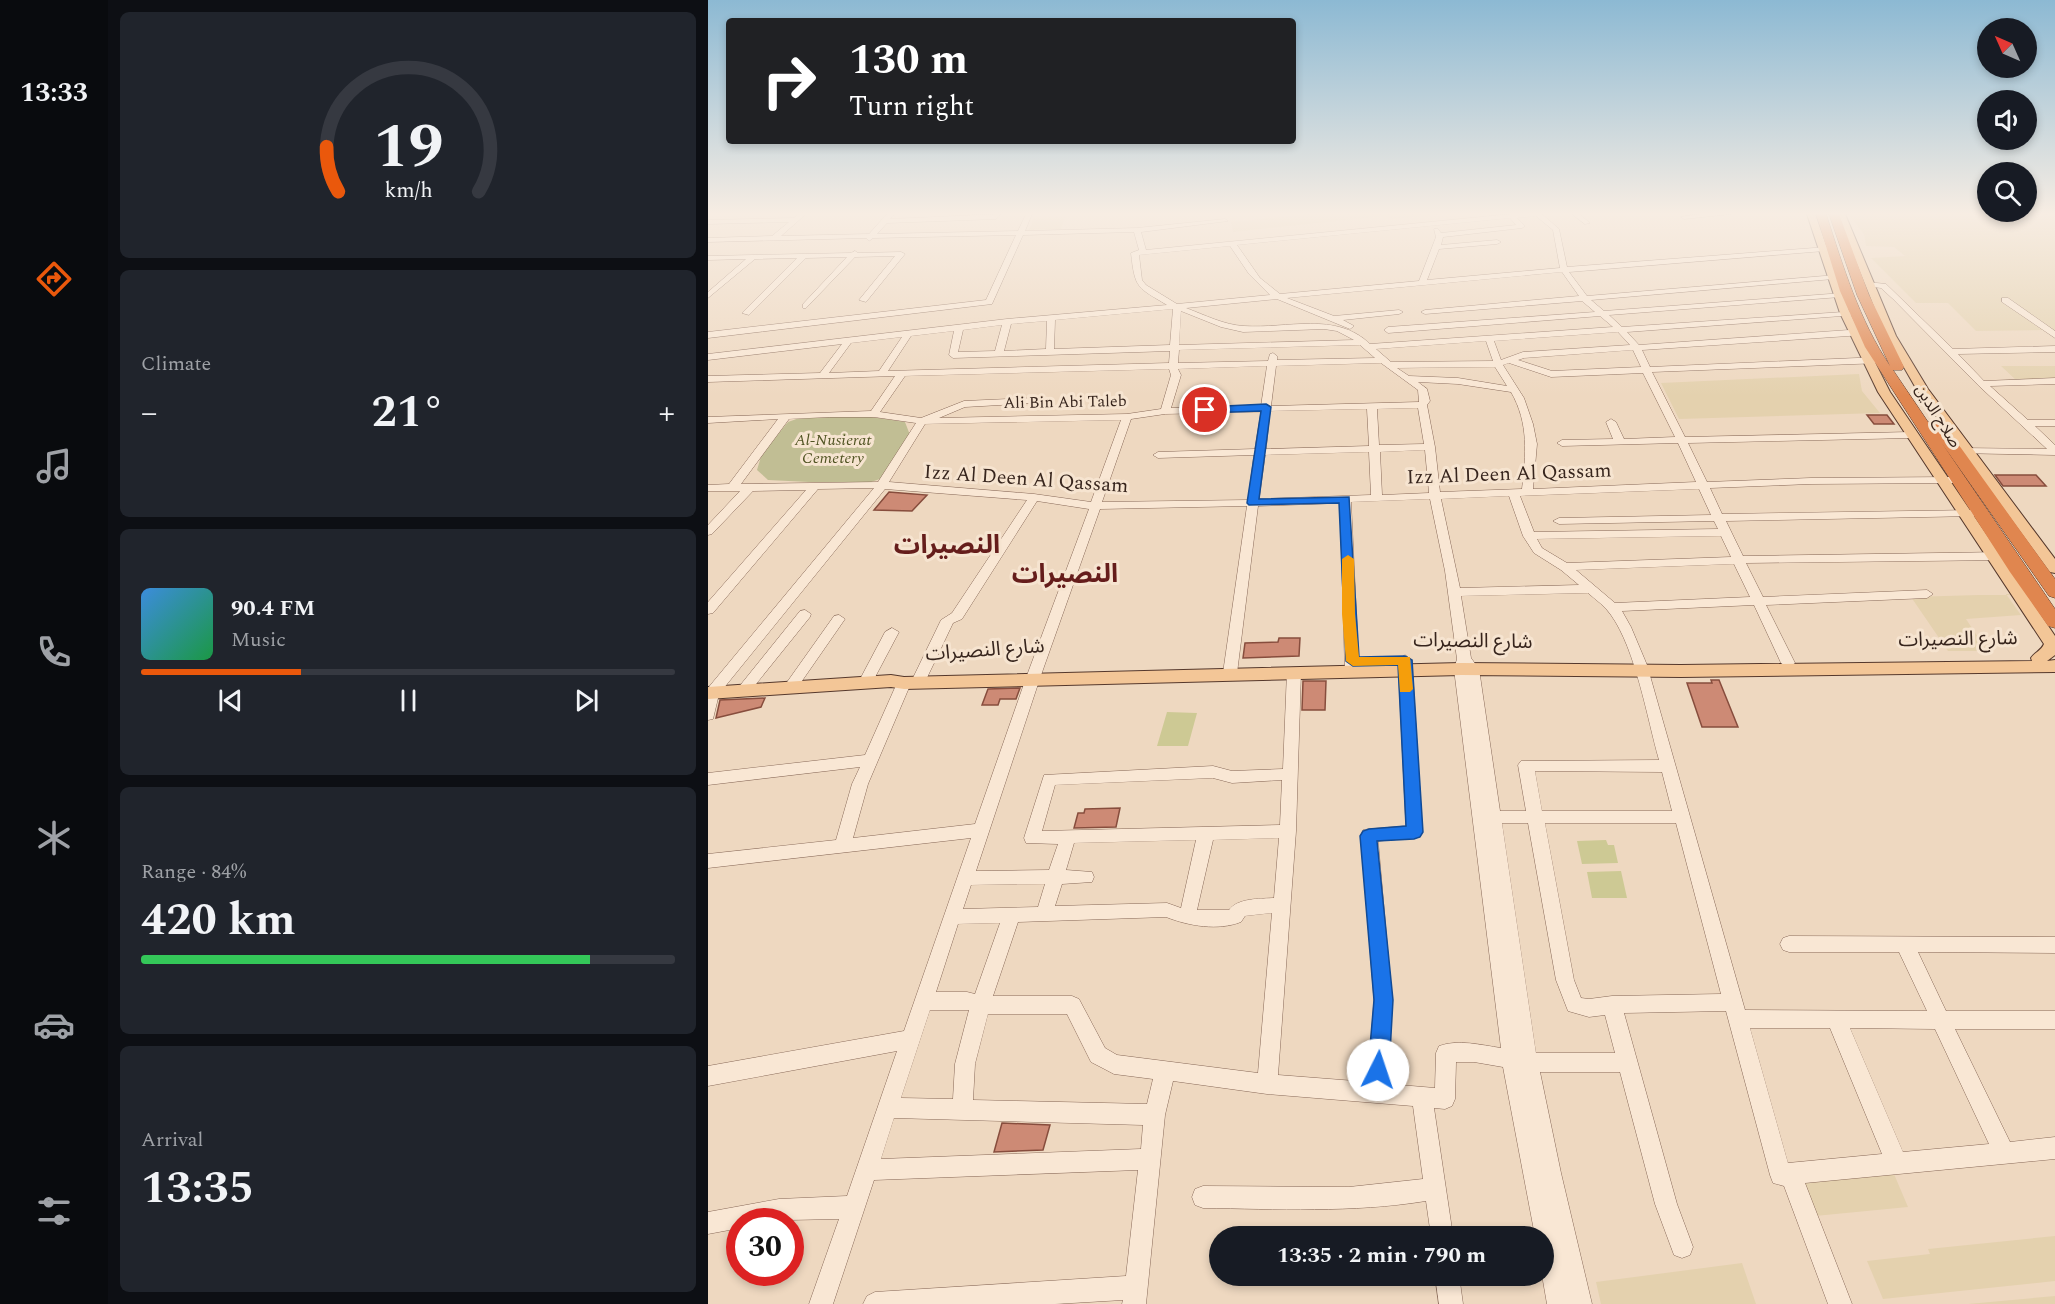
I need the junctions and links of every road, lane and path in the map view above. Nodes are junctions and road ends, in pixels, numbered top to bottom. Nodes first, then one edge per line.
1 (732, 275) edge
2 (785, 275) edge
3 (834, 275) edge
4 (884, 275) edge
5 (1001, 275) edge
6 (1137, 275) edge
7 (1254, 275) edge
8 (1426, 275) edge
9 (1507, 275) edge
10 (1568, 275) edge
11 (1840, 275) edge
12 (1856, 275) edge
13 (1866, 275) edge
14 (1833, 277) joint
15 (1423, 282) junction
16 (1870, 284) junction
17 (1840, 295) junction
18 (708, 296) edge
19 (1278, 296) junction
20 (1585, 299) junction
21 (863, 300) dead end
22 (2005, 300) dead end
23 (806, 306) dead end
24 (1177, 307) junction
25 (1399, 312) dead end
26 (1425, 312) dead end
27 (746, 313) dead end
28 (1850, 313) junction
29 (1603, 314) junction
30 (1051, 318) junction
31 (1335, 318) junction
32 (1007, 322) junction
33 (959, 328) junction
34 (1620, 329) junction
35 (1388, 330) dead end
36 (909, 333) junction
37 (1858, 333) junction
38 (2055, 334) edge
39 (708, 335) edge
40 (782, 337) junction
41 (1489, 339) junction
42 (849, 340) junction
43 (1274, 345) junction
44 (1366, 345) junction
45 (1636, 347) junction
46 (1174, 348) junction
47 (2055, 349) edge
48 (1050, 351) junction
49 (999, 352) junction
50 (1024, 352) junction
51 (1951, 352) junction
52 (708, 357) edge
53 (1509, 360) junction
54 (1873, 360) junction
55 (1273, 363) junction
56 (1387, 363) junction
57 (1498, 364) junction
58 (1173, 368) junction
59 (1646, 370) junction
60 (1016, 372) junction
61 (882, 374) junction
62 (823, 375) junction
63 (901, 375) junction
64 (708, 379) edge
65 (1409, 379) junction
66 (2055, 381) edge
67 (1982, 384) junction
68 (1514, 390) junction
69 (1032, 400) dead end
70 (1422, 405) junction
71 (1266, 407) junction
72 (1372, 407) junction
73 (1165, 411) junction
74 (874, 414) junction
75 (786, 416) junction
76 (1127, 417) junction
77 (708, 420) edge
78 (922, 421) junction
79 (1611, 423) dead end
80 (2026, 423) junction
81 (2055, 423) edge
82 (1910, 435) junction
83 (1681, 440) junction
84 (1620, 442) junction
85 (1562, 443) dead end
86 (1430, 447) junction
87 (1376, 449) junction
88 (1938, 450) junction
89 (1963, 451) junction
90 (1260, 452) junction
91 (2055, 452) edge
92 (1158, 454) dead end
93 (1941, 480) junction
94 (1958, 480) junction
95 (882, 485) junction
96 (1701, 485) junction
97 (815, 486) junction
98 (733, 487) junction
99 (750, 487) junction
100 (708, 488) edge
101 (1520, 492) junction
102 (1435, 495) junction
103 (1034, 497) junction
104 (1377, 498) junction
105 (1344, 499) junction
106 (1253, 503) junction
107 (1094, 506) junction
108 (1964, 512) junction
109 (1980, 513) junction
110 (1718, 516) junction
111 (1559, 520) dead end
112 (708, 532) edge
113 (1725, 532) junction
114 (1529, 536) junction
115 (1992, 556) junction
116 (2009, 556) junction
117 (1738, 560) junction
118 (1565, 567) junction
119 (2055, 569) edge
120 (1591, 589) junction
121 (1455, 592) junction
122 (2055, 592) edge
123 (1927, 594) dead end
124 (1760, 601) junction
125 (1612, 607) junction
126 (708, 610) edge
127 (805, 614) dead end
128 (839, 618) dead end
129 (2055, 621) edge
130 (892, 632) dead end
131 (2040, 661) edge
132 (1788, 663) junction
133 (1404, 665) junction
134 (1466, 665) junction
135 (1352, 666) junction
136 (2055, 666) edge
137 (1640, 667) junction
138 (1231, 668) junction
139 (1036, 672) junction
140 (1294, 672) junction
141 (2055, 672) edge
142 (909, 680) junction
143 (865, 683) junction
144 (790, 688) junction
145 (743, 691) junction
146 (710, 693) edge
147 (708, 715) edge
148 (870, 760) junction
149 (1666, 766) junction
150 (1290, 774) junction
151 (708, 779) edge
152 (1488, 817) junction
153 (1681, 817) junction
154 (1536, 818) junction
155 (982, 830) junction
156 (1288, 831) junction
157 (1206, 834) junction
158 (1068, 837) junction
159 (843, 845) junction
160 (708, 861) edge
161 (1056, 877) junction
162 (1086, 877) dead end
163 (965, 878) junction
164 (1283, 904) junction
165 (1044, 915) junction
166 (1011, 916) junction
167 (952, 917) junction
168 (1187, 918) junction
169 (1789, 944) dead end
170 (1905, 945) junction
171 (2055, 945) edge
172 (923, 1001) junction
173 (981, 1005) junction
174 (1612, 1005) junction
175 (1735, 1011) junction
176 (1939, 1020) junction
177 (2055, 1020) edge
178 (1837, 1021) junction
179 (911, 1039) junction
180 (1520, 1061) junction
181 (1629, 1062) junction
182 (1166, 1071) junction
183 (708, 1076) edge
184 (1268, 1084) junction
185 (1377, 1093) junction
186 (1422, 1096) junction
187 (887, 1108) junction
188 (961, 1109) junction
189 (1155, 1115) junction
190 (2055, 1148) edge
191 (2004, 1152) junction
192 (1150, 1159) junction
193 (1897, 1164) junction
194 (867, 1170) junction
195 (1791, 1173) junction
196 (1436, 1188) junction
197 (1203, 1197) dead end
198 (853, 1207) junction
199 (708, 1222) edge
200 (1441, 1226) edge
201 (1682, 1247) dead end
202 (1449, 1286) edge
203 (1135, 1295) edge
204 (821, 1304) edge
205 (875, 1304) edge
206 (1451, 1304) edge
207 (1559, 1304) edge
208 (1580, 1304) edge
209 (1840, 1304) edge

1 - 18 street
2 - 27 street
3 - 23 street
4 - 21 street
5 - 40 street
6 - 24 street
7 - 19 street
8 - 15 street
9 - 15 street
10 - 20 street
11 - 28 highway, صلاح الدين
12 - 89 highway, صلاح الدين
13 - 16 main road
14 - 17 main road
14 - 20 street
15 - 19 street
16 - 51 street
16 - 89 main road
17 - 28 main road
17 - 29 street
19 - 24 street
19 - 31 street
20 - 26 street
20 - 29 street
22 - 38 street
24 - 30 street
24 - 44 street
24 - 46 street
25 - 31 street
28 - 34 street
28 - 37 highway, صلاح الدين
29 - 34 street
29 - 35 street
30 - 32 street
30 - 48 street
31 - 44 street
32 - 33 street
32 - 49 street
33 - 36 street
33 - 49 street
34 - 41 street
34 - 45 street
36 - 42 street
36 - 61 street
37 - 45 street
37 - 54 highway, صلاح الدين
39 - 40 street
40 - 42 street
40 - 52 street
41 - 44 street
41 - 57 street
42 - 62 street
43 - 44 street
43 - 46 street
43 - 55 street
44 - 56 street
45 - 53 street
45 - 59 street
46 - 48 street
46 - 58 street
47 - 51 street
48 - 50 street
49 - 50 street
50 - 60 street
51 - 67 street
53 - 57 street
53 - 59 street
54 - 59 street
54 - 82 main road
54 - 88 highway, صلاح الدين
55 - 56 street
55 - 58 street
55 - 71 street
56 - 57 street
56 - 65 street
57 - 68 street
58 - 60 street
58 - 73 street
59 - 83 street
60 - 63 street
61 - 62 street
61 - 63 street
62 - 64 street
63 - 74 street
65 - 68 street
65 - 70 street
66 - 67 street
67 - 80 street
68 - 101 street
69 - 78 street
70 - 72 street, Ali Bin Abi Taleb
70 - 86 street
71 - 72 street, Ali Bin Abi Taleb
71 - 73 street, Ali Bin Abi Taleb
71 - 90 street
72 - 87 street
73 - 76 street, Ali Bin Abi Taleb
74 - 75 street, Ali Bin Abi Taleb
74 - 78 street, Ali Bin Abi Taleb
75 - 77 street, Ali Bin Abi Taleb
75 - 98 street
76 - 78 street, Ali Bin Abi Taleb
76 - 107 street
78 - 95 street
79 - 84 street
80 - 81 street
80 - 91 street
82 - 83 street
82 - 93 main road
83 - 84 street
83 - 96 street
84 - 85 street
86 - 87 street
86 - 102 street
87 - 90 street
87 - 104 street
88 - 89 street
88 - 94 highway, صلاح الدين
89 - 91 street
89 - 119 main road
89 - 122 highway, صلاح الدين
90 - 92 street
90 - 106 street
93 - 94 street, Izz Al Deen Al Qassam
93 - 96 street, Izz Al Deen Al Qassam
93 - 108 main road
94 - 109 highway, صلاح الدين
95 - 97 street, Izz Al Deen Al Qassam
95 - 103 street, Izz Al Deen Al Qassam
95 - 146 street
96 - 101 street, Izz Al Deen Al Qassam
96 - 110 street
97 - 99 street, Izz Al Deen Al Qassam
97 - 126 street
98 - 99 street, Izz Al Deen Al Qassam
98 - 100 street, Izz Al Deen Al Qassam
99 - 112 street
101 - 102 street, Izz Al Deen Al Qassam
101 - 114 street
102 - 104 street, Izz Al Deen Al Qassam
102 - 121 street
103 - 107 street, Izz Al Deen Al Qassam
103 - 142 street
104 - 105 street, Izz Al Deen Al Qassam
105 - 106 street, Izz Al Deen Al Qassam
105 - 135 street
106 - 107 street, Izz Al Deen Al Qassam
106 - 138 street
107 - 139 street
108 - 109 street
108 - 110 street
108 - 115 main road
109 - 116 highway, صلاح الدين
110 - 111 street
110 - 113 street
113 - 114 street
113 - 117 street
114 - 118 street
115 - 116 street
115 - 117 street
115 - 131 main road
116 - 129 highway, صلاح الدين
117 - 118 street
117 - 124 street
118 - 120 street
120 - 121 street
120 - 125 street
121 - 134 street
123 - 124 street
124 - 125 street
124 - 132 street
125 - 137 street
127 - 145 street
128 - 144 street
130 - 143 street
131 - 132 main road, شارع النصيرات
131 - 136 main road, شارع النصيرات
131 - 137 main road, شارع النصيرات
131 - 141 main road
132 - 137 main road, شارع النصيرات
133 - 134 main road, شارع النصيرات
133 - 135 main road, شارع النصيرات
133 - 185 street
134 - 137 main road, شارع النصيرات
134 - 152 street
135 - 138 main road, شارع النصيرات
135 - 140 main road, شارع النصيرات
137 - 149 street
138 - 139 main road, شارع النصيرات
138 - 140 main road, شارع النصيرات
139 - 142 main road, شارع النصيرات
139 - 155 street
140 - 150 street
142 - 143 main road, شارع النصيرات
142 - 148 street
143 - 144 main road, شارع النصيرات
144 - 145 main road, شارع النصيرات
145 - 146 main road, شارع النصيرات
146 - 147 street
148 - 151 street
148 - 159 street
149 - 153 street
149 - 154 street
150 - 156 street
150 - 158 street
152 - 154 street
152 - 180 street
153 - 154 street
153 - 175 street
154 - 174 street
155 - 159 street
155 - 163 street
156 - 157 street
156 - 164 street
157 - 158 street
157 - 168 street
158 - 161 street
159 - 160 street
161 - 162 street
161 - 163 street
161 - 165 street
163 - 167 street
164 - 168 street
164 - 184 street
165 - 166 street
165 - 168 street
166 - 167 street
166 - 173 street
167 - 172 street
169 - 170 street
170 - 171 street
170 - 176 street
172 - 173 street
172 - 179 street
173 - 182 street
173 - 188 street
174 - 175 street
174 - 181 street
175 - 178 street
175 - 195 street
176 - 177 street
176 - 178 street
176 - 191 street
178 - 193 street
179 - 183 street
179 - 187 street
180 - 181 street
180 - 186 street
180 - 207 street
180 - 208 street
181 - 201 street
182 - 184 street
182 - 189 street
184 - 185 street
185 - 186 street
186 - 196 street
187 - 188 street
187 - 194 street
188 - 189 street
189 - 192 street
190 - 191 street
191 - 193 street
192 - 194 street
192 - 203 street
193 - 195 street
194 - 198 street
195 - 209 street
196 - 197 street
196 - 200 street
198 - 199 street
198 - 204 street
202 - 206 street
203 - 205 street

